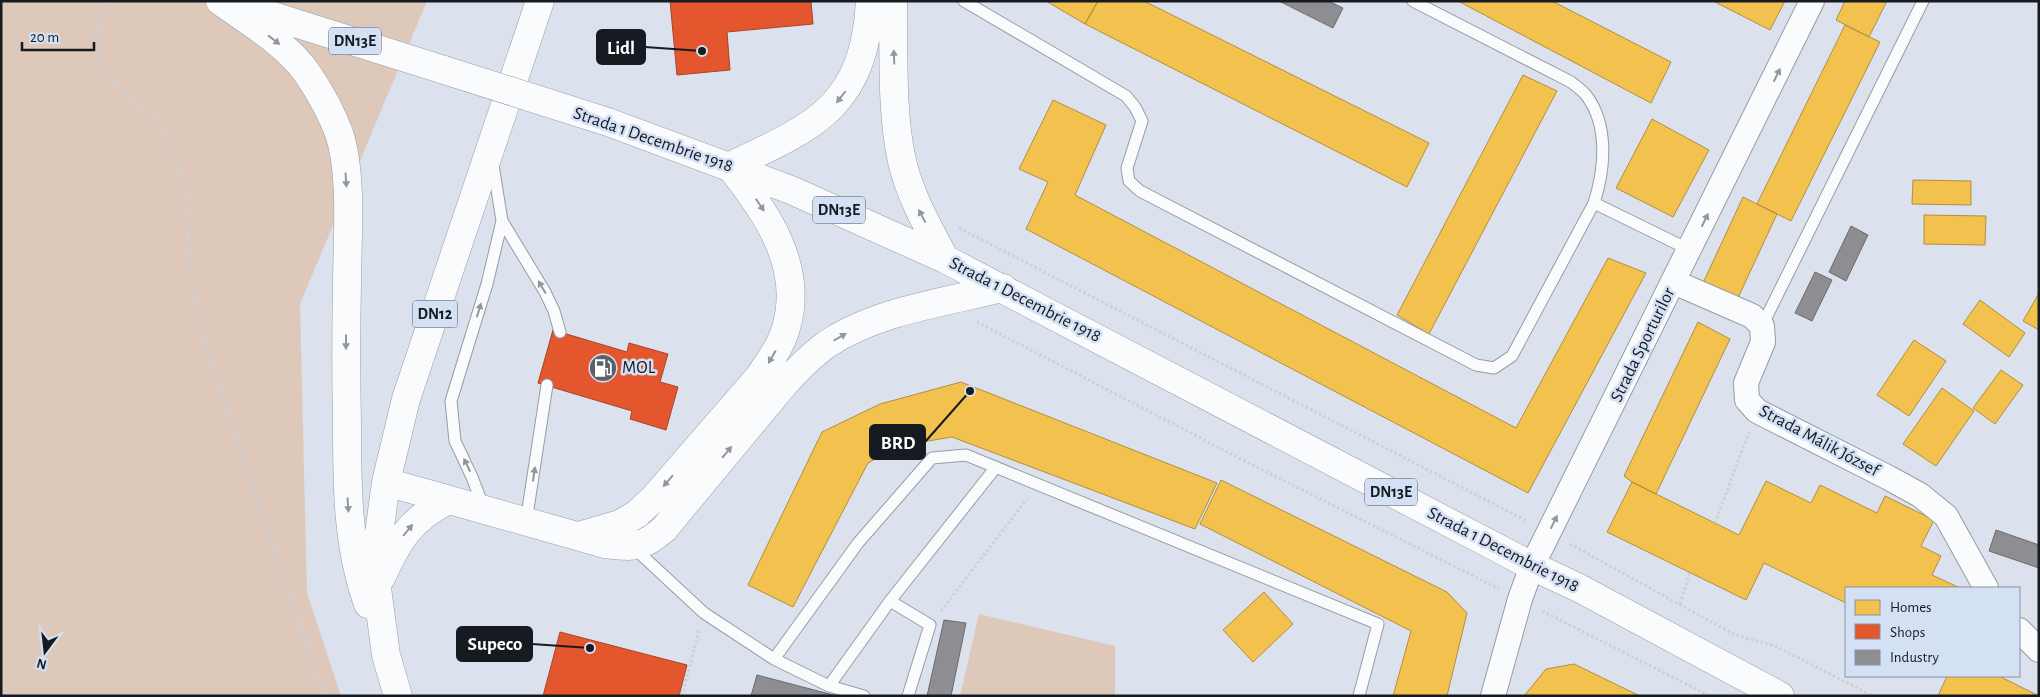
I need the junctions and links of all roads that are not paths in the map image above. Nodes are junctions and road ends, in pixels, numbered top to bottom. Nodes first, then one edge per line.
1 (220, 1) edge
2 (227, 1) edge
3 (540, 1) edge
4 (870, 1) edge
5 (893, 1) edge
6 (964, 1) edge
7 (1413, 1) edge
8 (1812, 1) edge
9 (1923, 1) edge
10 (490, 148) junction
11 (730, 166) junction
12 (1594, 203) junction
13 (502, 221) junction
14 (1690, 250) junction
15 (945, 259) junction
16 (1674, 282) junction
17 (1003, 288) junction
18 (1762, 326) junction
19 (560, 332) dead end
20 (548, 385) dead end
21 (996, 467) junction
22 (386, 482) junction
23 (448, 500) junction
24 (485, 510) junction
25 (526, 522) junction
26 (578, 536) junction
27 (633, 547) junction
28 (1532, 566) junction
29 (1985, 587) edge
30 (377, 588) junction
31 (890, 601) junction
32 (2020, 631) edge
33 (2039, 650) edge
34 (386, 655) junction
35 (774, 659) junction
36 (829, 686) junction
37 (398, 696) edge
38 (864, 696) edge
39 (908, 696) edge
40 (1359, 696) edge
41 (1493, 696) edge
42 (1780, 696) edge

1 -> 34 main road
2 - 11 main road, Strada 1 Decembrie 1918 / DN13E, bridge
3 - 10 main road, DN12
4 -> 11 main road
15 -> 5 main road
6 - 12 lane
7 - 12 lane
14 -> 8 street, Strada Sporturilor
9 - 18 lane
10 - 13 lane
10 - 22 main road, DN12
11 - 15 main road, Strada 1 Decembrie 1918 / DN13E
11 -> 26 main road
12 - 14 lane
19 -> 13 lane
24 -> 13 lane
14 - 16 street, Strada Sporturilor
15 - 17 main road, Strada 1 Decembrie 1918 / DN13E
16 - 18 street
28 -> 16 street, Strada Sporturilor
27 -> 17 main road
17 - 28 main road, Strada 1 Decembrie 1918 / DN13E
18 - 29 street, Strada Málik József
25 -> 20 lane
21 - 31 lane
21 - 35 lane
21 - 40 lane
22 - 23 main road
22 - 30 main road, DN12
23 - 24 main road
30 -> 23 main road
24 - 25 main road
25 - 26 main road
26 - 27 main road
27 - 35 lane
28 - 41 street, Strada Sporturilor
28 - 42 main road, Strada 1 Decembrie 1918 / DN13E
30 - 34 main road, DN12
31 - 36 lane
31 - 39 lane
32 - 33 street
34 - 37 main road, DN12
35 - 36 lane
36 - 38 lane

